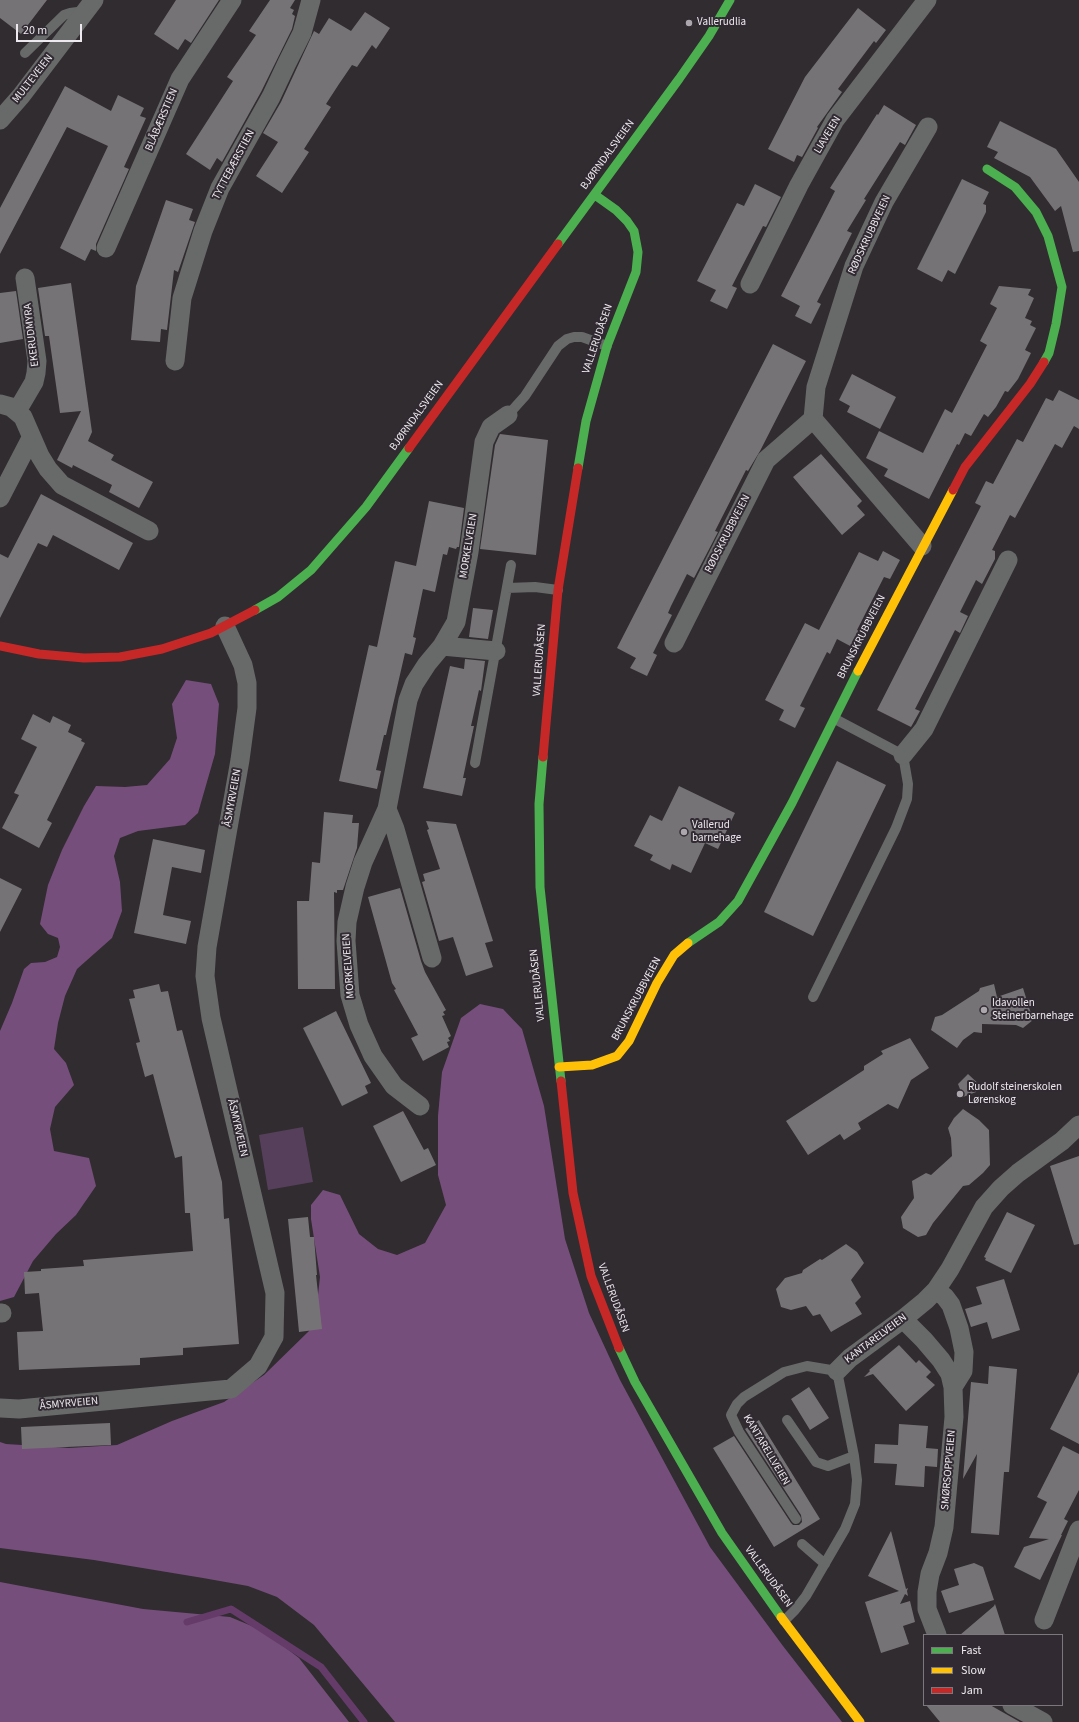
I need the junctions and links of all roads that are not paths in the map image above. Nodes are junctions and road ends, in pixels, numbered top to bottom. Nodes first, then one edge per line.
1 (232, 0) edge
2 (311, 0) edge
3 (730, 0) edge
4 (927, 0) edge
5 (90, 6) edge
6 (26, 53) dead end
7 (0, 120) edge
8 (928, 127) dead end
9 (987, 169) dead end
10 (595, 195) junction
11 (106, 248) dead end
12 (25, 278) dead end
13 (750, 284) dead end
14 (607, 346) junction
15 (175, 361) dead end
16 (0, 404) edge
17 (17, 411) junction
18 (508, 415) joint
19 (813, 419) junction
20 (31, 438) junction
21 (0, 498) edge
22 (149, 531) dead end
23 (922, 546) junction
24 (1008, 560) dead end
25 (511, 565) dead end
26 (507, 588) junction
27 (558, 590) junction
28 (225, 626) junction
29 (674, 643) dead end
30 (0, 646) edge
31 (442, 646) junction
32 (496, 651) junction
33 (836, 719) junction
34 (903, 755) junction
35 (475, 763) dead end
36 (387, 809) junction
37 (432, 958) dead end
38 (813, 997) dead end
39 (559, 1067) junction
40 (420, 1106) dead end
41 (1079, 1125) edge
42 (936, 1290) junction
43 (903, 1319) junction
44 (837, 1370) junction
45 (953, 1387) junction
46 (0, 1408) edge
47 (787, 1420) dead end
48 (854, 1456) junction
49 (796, 1520) dead end
50 (1079, 1530) edge
51 (802, 1544) dead end
52 (824, 1564) junction
53 (1044, 1620) dead end
54 (784, 1621) junction
55 (937, 1634) edge
56 (1014, 1706) edge
57 (860, 1722) edge
58 (1043, 1722) edge

1 - 11 street, BLÅBÆRSTIEN
2 - 15 street, TYTTEBÆRSTIEN
3 - 10 street, BJØRNDALSVEIEN
4 - 13 street, LIAVEIEN
5 - 6 lane
5 - 7 street, MULTEVEIEN
8 - 19 street, RØDSKRUBBVEIEN
9 - 23 street, BRUNSKRUBBVEIEN
10 - 14 street, VALLERUDÅSEN
10 - 28 street, BJØRNDALSVEIEN
12 - 17 street, EKERUDMYRA
14 - 18 lane, MORKELVEIEN
14 - 27 street, VALLERUDÅSEN
16 - 17 street
17 - 20 street
18 - 31 street, MORKELVEIEN
19 - 23 street
19 - 29 street, RØDSKRUBBVEIEN
20 - 21 street
20 - 22 street
23 - 33 street, BRUNSKRUBBVEIEN
24 - 34 street
25 - 26 lane
26 - 27 lane
26 - 32 lane
27 - 39 street, VALLERUDÅSEN
28 - 30 street, BJØRNDALSVEIEN
28 - 46 street, ÅSMYRVEIEN
31 - 32 street
31 - 36 street, MORKELVEIEN
32 - 35 lane
33 - 34 lane
33 - 39 street, BRUNSKRUBBVEIEN
34 - 38 lane
36 - 37 street
36 - 40 street, MORKELVEIEN
39 - 54 street, VALLERUDÅSEN
41 - 42 street, KANTARELVEIEN
42 - 43 street, KANTARELVEIEN
42 - 45 street
43 - 44 street, KANTARELVEIEN
43 - 45 street, SMØRSOPPVEIEN
44 - 48 lane, KANTARELVEIEN
44 - 49 lane, KANTARELLVEIEN
45 - 55 street, SMØRSOPPVEIEN
47 - 48 lane
48 - 52 lane, KANTARELVEIEN
50 - 53 street
51 - 52 lane
52 - 54 lane, KANTARELVEIEN
54 - 57 street, VALLERUDÅSEN
56 - 58 street

